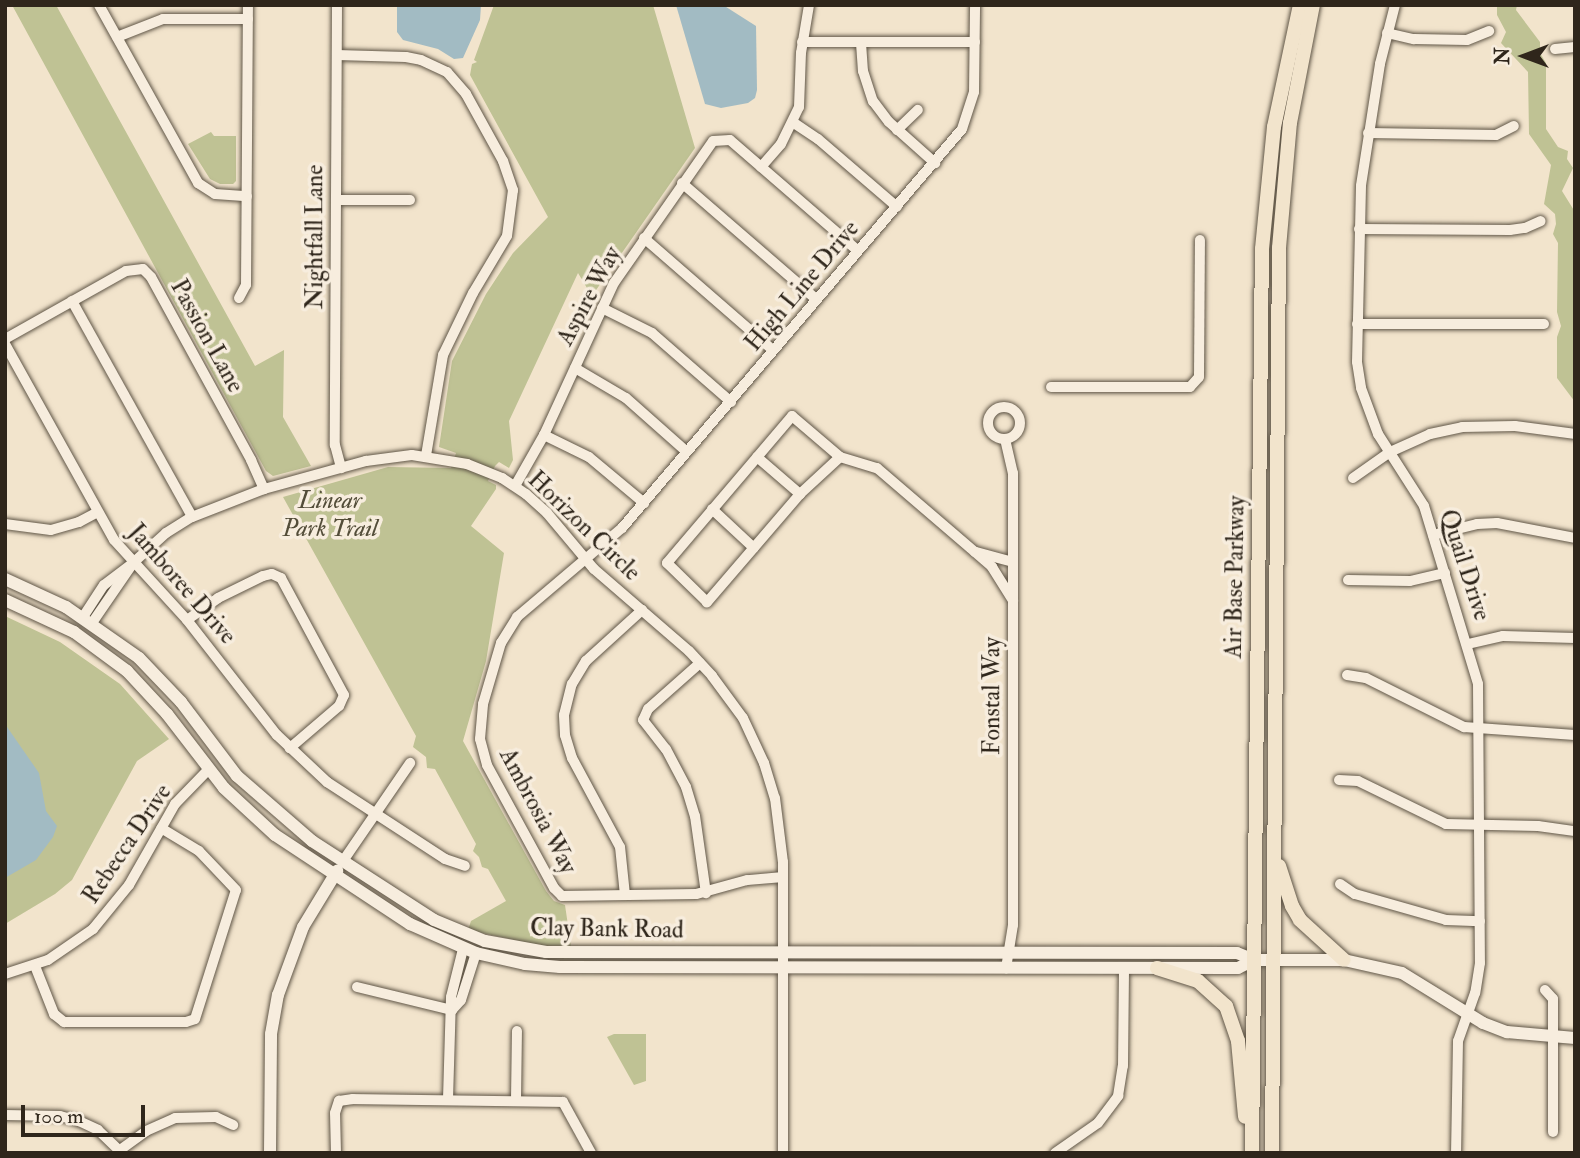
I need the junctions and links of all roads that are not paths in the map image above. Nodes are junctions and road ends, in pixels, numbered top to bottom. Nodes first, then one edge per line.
1 (99, 5) edge
2 (248, 5) edge
3 (337, 5) edge
4 (809, 5) edge
5 (975, 5) edge
6 (1300, 5) edge
7 (1313, 5) edge
8 (1395, 5) edge
9 (248, 19) junction
10 (1489, 31) dead end
11 (1387, 33) junction
12 (117, 37) junction
13 (975, 42) junction
14 (802, 43) junction
15 (861, 43) junction
16 (1575, 47) edge
17 (1555, 49) dead end
18 (337, 55) junction
19 (918, 110) dead end
20 (794, 123) junction
21 (1514, 126) dead end
22 (897, 130) junction
23 (1368, 133) junction
24 (934, 163) junction
25 (761, 167) junction
26 (682, 183) junction
27 (247, 196) junction
28 (336, 200) junction
29 (410, 200) dead end
30 (897, 206) junction
31 (1541, 222) dead end
32 (1359, 229) junction
33 (644, 238) junction
34 (1200, 240) dead end
35 (858, 251) junction
36 (239, 298) dead end
37 (816, 299) junction
38 (72, 301) junction
39 (602, 308) junction
40 (1357, 324) junction
41 (1544, 324) dead end
42 (5, 341) edge
43 (773, 349) junction
44 (575, 368) junction
45 (1051, 387) dead end
46 (732, 402) junction
47 (1575, 434) edge
48 (544, 435) junction
49 (1005, 439) dead end
50 (687, 452) junction
51 (1390, 452) junction
52 (426, 456) junction
53 (757, 457) junction
54 (840, 457) junction
55 (341, 468) junction
56 (1353, 478) dead end
57 (514, 486) junction
58 (264, 489) junction
59 (800, 494) junction
60 (644, 503) junction
61 (712, 509) junction
62 (98, 512) junction
63 (192, 517) junction
64 (5, 524) edge
65 (1433, 535) junction
66 (1575, 538) edge
67 (754, 548) junction
68 (975, 552) junction
69 (586, 560) junction
70 (134, 562) junction
71 (1013, 562) junction
72 (1445, 573) junction
73 (5, 579) edge
74 (1348, 580) dead end
75 (5, 600) edge
76 (1013, 601) junction
77 (642, 610) junction
78 (88, 620) junction
79 (187, 620) junction
80 (1575, 638) edge
81 (1468, 644) junction
82 (700, 663) junction
83 (1347, 675) dead end
84 (1480, 730) junction
85 (1575, 735) edge
86 (290, 748) junction
87 (410, 763) dead end
88 (208, 770) junction
89 (1339, 780) dead end
90 (374, 814) junction
91 (1480, 825) junction
92 (160, 828) junction
93 (1575, 831) edge
94 (1274, 849) junction
95 (343, 861) junction
96 (465, 866) dead end
97 (334, 876) junction
98 (783, 877) junction
99 (1340, 884) dead end
100 (706, 892) junction
101 (625, 895) junction
102 (1480, 921) junction
103 (463, 948) junction
104 (783, 952) junction
105 (476, 953) junction
106 (1009, 953) junction
107 (1254, 960) junction
108 (1275, 960) junction
109 (1344, 960) junction
110 (35, 966) junction
111 (783, 967) junction
112 (1006, 968) junction
113 (1124, 968) junction
114 (1157, 968) junction
115 (5, 974) edge
116 (356, 986) dead end
117 (1545, 990) dead end
118 (452, 1010) junction
119 (1468, 1012) junction
120 (517, 1031) dead end
121 (1553, 1038) junction
122 (1575, 1038) edge
123 (448, 1099) junction
124 (516, 1100) junction
125 (5, 1115) edge
126 (233, 1125) dead end
127 (1553, 1132) dead end
128 (121, 1152) edge
129 (270, 1153) edge
130 (336, 1153) edge
131 (591, 1153) edge
132 (783, 1153) edge
133 (1055, 1153) edge
134 (1251, 1153) edge
135 (1272, 1153) edge
136 (1456, 1153) edge

1 - 12 street
2 - 9 street
3 - 18 street, Nightfall Lane
4 - 14 street
5 - 13 street, High Line Drive
6 - 107 main road, Air Base Parkway
7 - 94 main road, Air Base Parkway
8 - 11 street, Quail Drive
9 - 12 street
9 - 27 street
10 - 11 street
11 - 23 street, Quail Drive
12 - 27 street
13 - 15 street
13 - 24 street, High Line Drive
14 - 15 street
14 - 20 street
15 - 22 street
16 - 17 street
18 - 28 street, Nightfall Lane
18 - 52 street
19 - 22 street
20 - 25 street
20 - 30 street
21 - 23 street
22 - 24 street
23 - 32 street, Quail Drive
24 - 30 street, High Line Drive
25 - 26 street, Aspire Way
25 - 35 street
26 - 33 street, Aspire Way
26 - 37 street
27 - 36 street
28 - 29 street
28 - 55 street, Nightfall Lane
30 - 35 street, High Line Drive
31 - 32 street
32 - 40 street, Quail Drive
33 - 39 street, Aspire Way
33 - 43 street
34 - 45 street
35 - 37 street, High Line Drive
37 - 43 street, High Line Drive
38 - 42 street, Passion Lane
38 - 58 street, Passion Lane
38 - 63 street
39 - 44 street, Aspire Way
39 - 46 street
40 - 41 street
40 - 51 street, Quail Drive
42 - 62 street, Jamboree Drive
43 - 46 street, High Line Drive
44 - 48 street, Aspire Way
44 - 50 street
46 - 50 street, High Line Drive
47 - 51 street
48 - 57 street, Aspire Way
48 - 60 street
49 - 71 street, Fonstal Way
50 - 60 street, High Line Drive
51 - 56 street
51 - 65 street, Quail Drive
52 - 55 street, Horizon Circle
52 - 57 street, Horizon Circle
53 - 54 street
53 - 59 street
53 - 61 street
54 - 59 street
54 - 68 street
55 - 58 street, Horizon Circle
57 - 69 street, Horizon Circle
58 - 63 street, Horizon Circle
59 - 67 street
60 - 69 street, High Line Drive
61 - 67 street
61 - 67 street
62 - 64 street
62 - 70 street, Jamboree Drive
63 - 70 street, Horizon Circle
65 - 66 street
65 - 72 street, Quail Drive
68 - 71 street
68 - 76 street
69 - 77 street, Horizon Circle
69 - 101 street, Ambrosia Way
70 - 78 street, Horizon Circle
70 - 79 street, Jamboree Drive
71 - 76 street, Fonstal Way
72 - 74 street
72 - 81 street, Quail Drive
73 - 78 street, Clay Bank Road
75 - 88 street, Clay Bank Road
76 - 106 street, Fonstal Way
77 - 82 street, Horizon Circle
77 - 101 street
78 - 95 street, Clay Bank Road
79 - 86 street, Jamboree Drive
79 - 86 street
80 - 81 street
81 - 84 street, Quail Drive
82 - 98 street, Horizon Circle
82 - 100 street
83 - 84 street
84 - 85 street
84 - 91 street, Quail Drive
86 - 90 street, Jamboree Drive
87 - 90 street
88 - 92 street, Rebecca Drive
88 - 97 street, Clay Bank Road
89 - 91 street
90 - 95 street
90 - 96 street, Jamboree Drive
91 - 93 street
91 - 102 street, Quail Drive
92 - 110 street, Rebecca Drive
92 - 110 street
94 - 108 main road, Air Base Parkway
94 - 109 main road
95 - 97 street
95 - 104 street, Clay Bank Road
97 - 103 street, Clay Bank Road
97 - 129 street
98 - 100 street, Ambrosia Way
98 - 104 street, Horizon Circle
99 - 102 street
100 - 101 street, Ambrosia Way
102 - 119 street, Quail Drive
103 - 105 street, Clay Bank Road
103 - 118 street
104 - 106 street, Clay Bank Road
104 - 111 street, Horizon Circle
105 - 111 street, Clay Bank Road
105 - 118 street
106 - 107 street, Clay Bank Road
106 - 112 street, Fonstal Way
107 - 108 street, Clay Bank Road
107 - 114 street, Clay Bank Road
107 - 134 main road, Air Base Parkway
108 - 109 street, Clay Bank Road
108 - 135 main road, Air Base Parkway
109 - 119 street, Clay Bank Road
110 - 115 street, Rebecca Drive
111 - 112 street, Clay Bank Road
111 - 132 street, Horizon Circle
112 - 113 street, Clay Bank Road
113 - 114 street, Clay Bank Road
113 - 133 street
114 - 134 main road
116 - 118 street
117 - 121 street
118 - 123 street
119 - 121 street, Clay Bank Road
119 - 136 street, Quail Drive
120 - 124 street
121 - 122 street, Clay Bank Road
121 - 127 street
123 - 124 street
123 - 130 street
124 - 131 street
125 - 128 street
126 - 128 street

